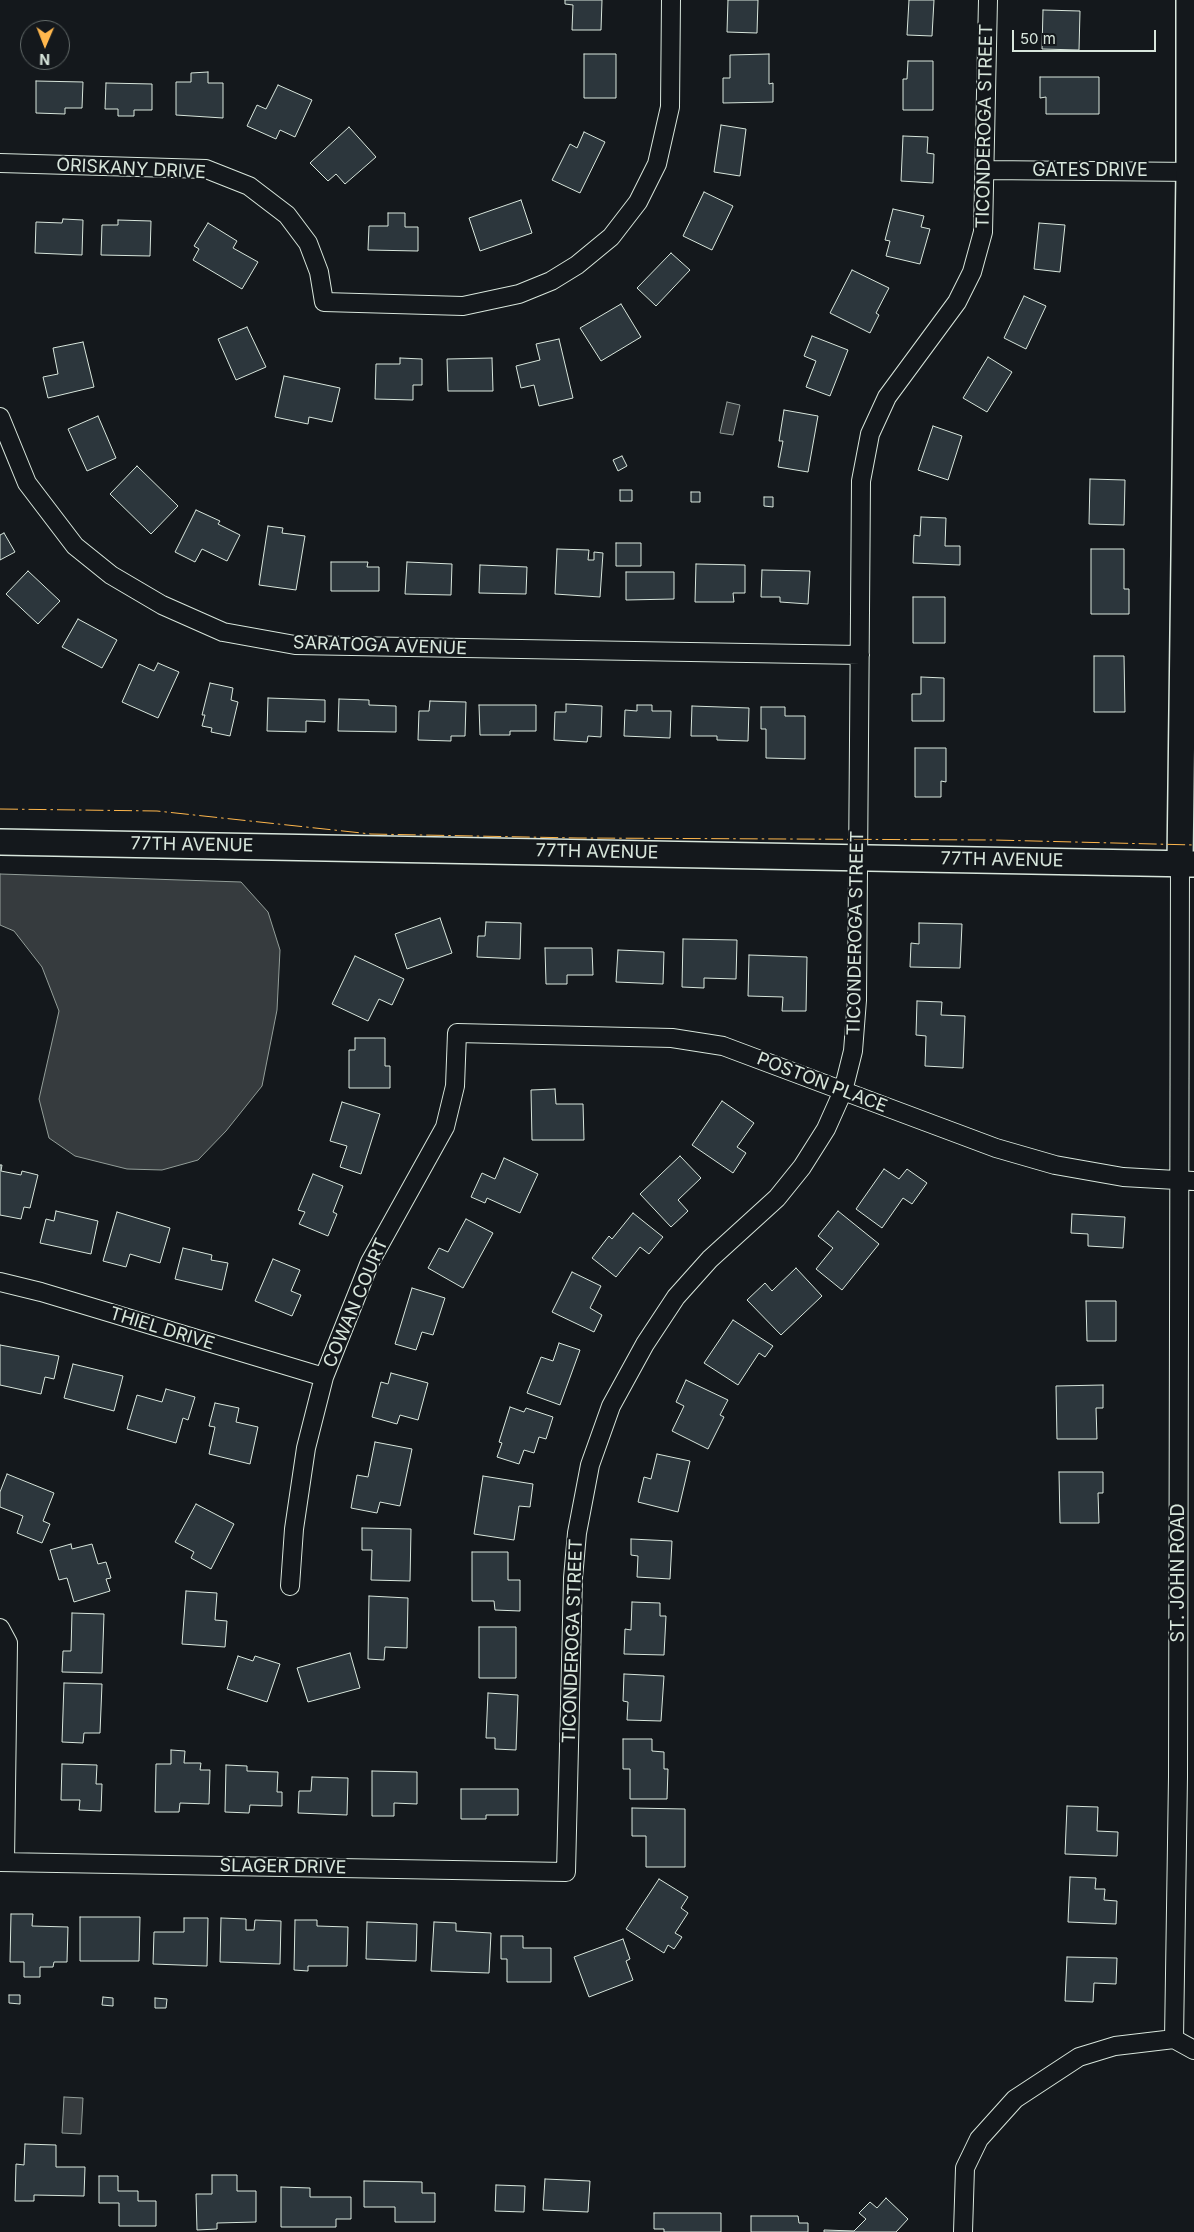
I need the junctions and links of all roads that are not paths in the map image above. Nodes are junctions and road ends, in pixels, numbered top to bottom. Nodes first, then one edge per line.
1 (671, 0) edge
2 (988, 0) edge
3 (1189, 0) edge
4 (0, 163) edge
5 (986, 170) junction
6 (1192, 172) edge
7 (0, 417) edge
8 (860, 655) junction
9 (0, 842) edge
10 (858, 856) junction
11 (1187, 864) edge
12 (457, 1034) joint
13 (843, 1091) junction
14 (1187, 1181) edge
15 (0, 1282) edge
16 (324, 1377) junction
17 (290, 1586) dead end
18 (0, 1628) edge
19 (3, 1862) edge
20 (566, 1872) joint
21 (1174, 2039) junction
22 (1194, 2050) edge
23 (963, 2232) edge

1 - 4 street, ORISKANY DRIVE
2 - 5 street, TICONDEROGA STREET
3 - 6 street
5 - 6 street, GATES DRIVE
5 - 8 street, TICONDEROGA STREET
6 - 11 street
7 - 8 street, SARATOGA AVENUE
8 - 10 street, TICONDEROGA STREET
9 - 10 street, 77TH AVENUE
10 - 11 street, 77TH AVENUE
10 - 13 street, TICONDEROGA STREET
11 - 14 street, ST. JOHN ROAD
12 - 13 street, POSTON PLACE
12 - 16 street, COWAN COURT
13 - 14 street, POSTON PLACE
13 - 20 street, TICONDEROGA STREET
14 - 21 street, ST. JOHN ROAD
15 - 16 street, THIEL DRIVE
16 - 17 street, COWAN COURT
18 - 19 street
19 - 20 street, SLAGER DRIVE
21 - 22 street
21 - 23 street

